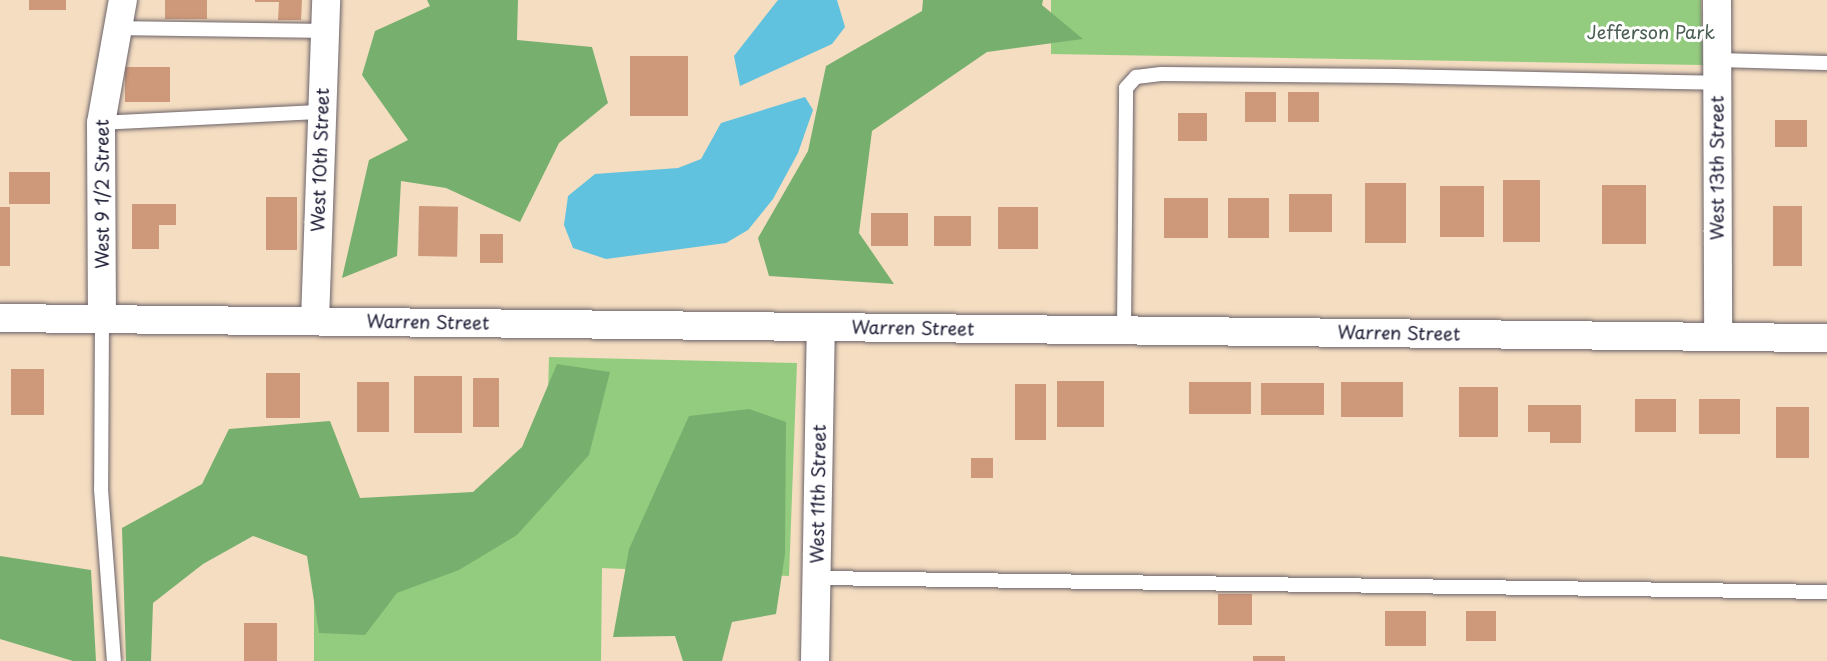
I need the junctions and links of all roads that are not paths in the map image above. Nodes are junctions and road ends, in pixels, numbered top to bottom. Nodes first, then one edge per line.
1 (123, 0) edge
2 (326, 0) edge
3 (1717, 0) edge
4 (117, 28) junction
5 (323, 31) junction
6 (1827, 63) edge
7 (1717, 71) junction
8 (321, 112) junction
9 (101, 123) junction
10 (0, 318) edge
11 (102, 319) junction
12 (315, 321) junction
13 (821, 327) junction
14 (1124, 330) junction
15 (1718, 336) junction
16 (1827, 338) edge
17 (816, 578) junction
18 (1827, 592) edge
19 (114, 661) edge
20 (815, 661) edge

1 - 4 street, West 9 1/2 Street
2 - 5 street, West 10th Street
3 - 7 street, West 13th Street
4 - 5 lane
4 - 9 street, West 9 1/2 Street
5 - 8 street, West 10th Street
6 - 7 lane
7 - 14 lane
7 - 15 street, West 13th Street
8 - 9 lane
8 - 12 street, West 10th Street
9 - 11 street, West 9 1/2 Street
10 - 11 street, Warren Street
11 - 12 street, Warren Street
11 - 19 lane
12 - 13 street, Warren Street
13 - 14 street, Warren Street
13 - 17 street, West 11th Street
14 - 15 street, Warren Street
15 - 16 street, Warren Street
17 - 18 lane
17 - 20 street, West 11th Street

